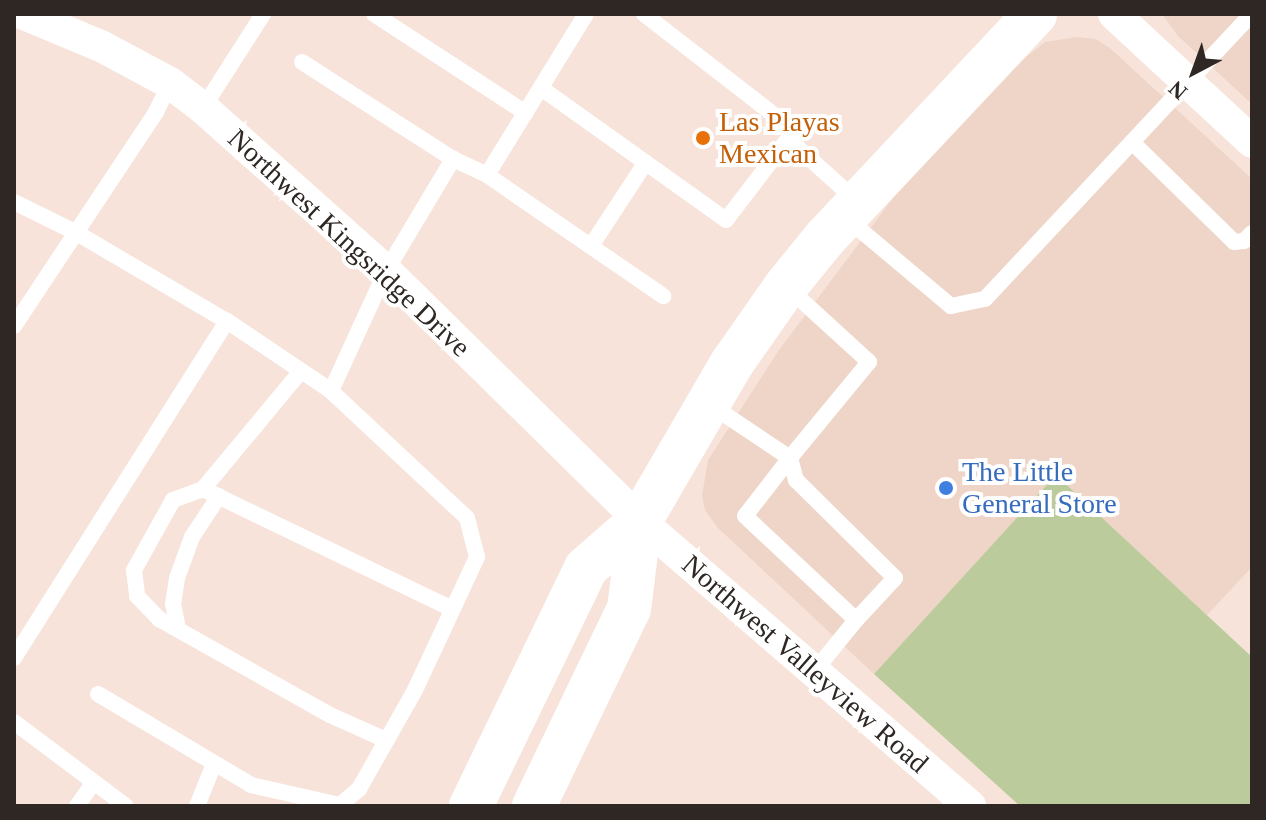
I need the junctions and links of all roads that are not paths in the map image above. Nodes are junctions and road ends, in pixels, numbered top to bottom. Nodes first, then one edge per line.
1 (24, 14) edge
2 (263, 14) edge
3 (374, 14) edge
4 (586, 14) edge
5 (644, 14) edge
6 (1035, 14) edge
7 (1114, 14) edge
8 (1252, 14) edge
9 (302, 62) dead end
10 (1188, 82) junction
11 (170, 83) junction
12 (541, 88) junction
13 (203, 108) junction
14 (526, 113) junction
15 (791, 135) junction
16 (1132, 142) junction
17 (1252, 142) edge
18 (453, 159) junction
19 (646, 162) junction
20 (487, 175) junction
21 (14, 202) edge
22 (852, 210) junction
23 (75, 232) junction
24 (1252, 233) edge
25 (591, 246) junction
26 (386, 271) junction
27 (786, 286) junction
28 (663, 296) dead end
29 (227, 321) junction
30 (14, 326) edge
31 (301, 371) junction
32 (331, 391) junction
33 (708, 404) junction
34 (790, 458) junction
35 (211, 492) junction
36 (640, 521) junction
37 (452, 609) junction
38 (856, 620) junction
39 (178, 629) junction
40 (14, 658) edge
41 (813, 673) junction
42 (98, 694) dead end
43 (14, 722) edge
44 (386, 740) junction
45 (214, 764) junction
46 (93, 783) junction
47 (77, 806) edge
48 (126, 806) edge
49 (197, 806) edge
50 (471, 806) edge
51 (534, 806) edge
52 (970, 806) edge

1 - 11 street, Northwest Kingsridge Drive
2 - 13 lane
3 - 14 lane
4 - 12 lane
5 - 15 lane
6 - 22 main road
7 - 10 street
8 - 10 lane
9 - 18 lane
10 - 16 lane
10 - 17 street
11 - 13 street, Northwest Kingsridge Drive
11 - 23 lane
12 - 14 lane
12 - 19 lane
13 - 26 street, Northwest Kingsridge Drive
14 - 20 lane
15 - 19 lane
15 - 22 lane
16 - 22 lane
16 - 24 lane
18 - 20 lane
18 - 26 lane
19 - 25 lane
20 - 25 lane
21 - 23 lane
22 - 27 main road
23 - 29 lane
23 - 30 lane
25 - 28 lane
26 - 32 lane
26 - 36 street, Northwest Kingsridge Drive
27 - 33 main road
27 - 34 lane
29 - 31 lane
29 - 40 lane
31 - 32 lane
31 - 35 lane
32 - 37 lane
33 - 34 lane
33 - 36 main road
34 - 38 lane
34 - 38 lane
35 - 37 lane
35 - 39 lane
35 - 39 lane
36 - 41 street, Northwest Valleyview Road
36 - 50 main road
36 - 51 main road
37 - 44 lane
38 - 41 lane
39 - 44 lane
41 - 52 street, Northwest Valleyview Road
42 - 45 lane
43 - 46 lane
44 - 45 lane
45 - 49 lane
46 - 47 lane
46 - 48 lane

